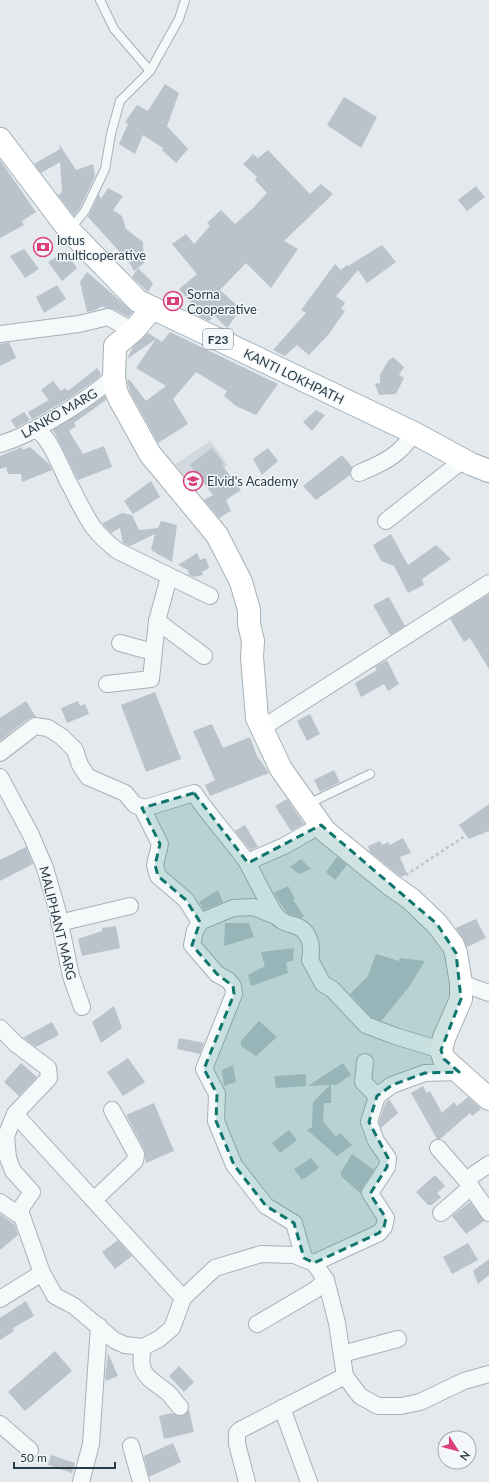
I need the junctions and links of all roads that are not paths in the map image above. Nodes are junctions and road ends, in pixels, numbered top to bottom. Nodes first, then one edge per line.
1 (100, 0) edge
2 (185, 0) edge
3 (150, 71) junction
4 (0, 139) edge
5 (69, 230) junction
6 (153, 308) junction
7 (133, 331) junction
8 (0, 334) edge
9 (114, 376) junction
10 (30, 431) junction
11 (414, 433) junction
12 (0, 444) edge
13 (463, 460) junction
14 (489, 472) edge
15 (359, 473) dead end
16 (386, 521) dead end
17 (169, 577) junction
18 (489, 583) edge
19 (210, 596) dead end
20 (157, 621) junction
21 (120, 643) dead end
22 (152, 652) junction
23 (204, 656) dead end
24 (107, 684) dead end
25 (262, 728) junction
26 (0, 753) edge
27 (370, 774) dead end
28 (0, 777) edge
29 (305, 805) junction
30 (142, 808) junction
31 (322, 825) junction
32 (247, 862) junction
33 (130, 906) dead end
34 (276, 916) junction
35 (200, 922) junction
36 (60, 923) junction
37 (461, 983) junction
38 (489, 993) edge
39 (82, 1007) dead end
40 (0, 1028) edge
41 (441, 1050) junction
42 (365, 1062) dead end
43 (459, 1072) junction
44 (377, 1096) junction
45 (489, 1099) edge
46 (112, 1110) dead end
47 (15, 1114) junction
48 (438, 1148) dead end
49 (489, 1164) edge
50 (469, 1183) junction
51 (94, 1200) junction
52 (0, 1202) edge
53 (20, 1211) junction
54 (441, 1213) dead end
55 (489, 1213) edge
56 (309, 1261) junction
57 (42, 1273) junction
58 (326, 1280) junction
59 (0, 1298) edge
60 (183, 1298) junction
61 (257, 1324) dead end
62 (99, 1326) junction
63 (398, 1339) dead end
64 (142, 1347) junction
65 (342, 1354) junction
66 (489, 1374) edge
67 (345, 1376) junction
68 (180, 1407) dead end
69 (282, 1408) junction
70 (0, 1424) edge
71 (131, 1446) dead end
72 (30, 1450) dead end
73 (81, 1482) edge
74 (141, 1482) edge
75 (246, 1482) edge
76 (308, 1482) edge

1 - 3 lane
2 - 3 lane
3 - 5 lane
4 - 5 main road, KANTI LOKHPATH / F23
5 - 6 main road, KANTI LOKHPATH / F23
6 - 7 main road
6 - 11 main road, KANTI LOKHPATH / F23
7 - 8 street
7 - 9 main road
9 - 10 street, LANKO MARG
9 - 25 main road
10 - 12 street, LANKO MARG
10 - 17 street
11 - 13 main road, KANTI LOKHPATH / F23
11 - 15 street
13 - 14 main road, KANTI LOKHPATH / F23
13 - 16 street
17 - 19 street
17 - 20 street
18 - 25 street
20 - 22 street
20 - 23 street
21 - 22 street
22 - 24 street
25 - 29 main road
26 - 30 street
27 - 29 lane
28 - 36 street, MALIPHANT MARG
29 - 31 main road
30 - 32 street
30 - 35 street
31 - 32 street
31 - 37 main road
32 - 34 street
33 - 36 street
34 - 35 street
34 - 41 street
35 - 56 street
36 - 39 street, MALIPHANT MARG
37 - 38 street
37 - 41 main road
40 - 47 street
41 - 43 main road
42 - 44 street
43 - 44 street
43 - 45 main road
44 - 56 street
46 - 51 street
47 - 51 street
47 - 53 street
48 - 50 street
49 - 50 street
50 - 54 street
50 - 55 street
51 - 60 street
52 - 53 street
53 - 57 street
56 - 58 street
56 - 60 street
57 - 59 street
57 - 62 street
58 - 61 street
58 - 65 street
60 - 64 street
62 - 64 street
62 - 73 street
63 - 65 street
64 - 68 street
65 - 67 street
66 - 67 street
67 - 69 street
69 - 75 street
69 - 76 street
70 - 72 street
71 - 74 street

